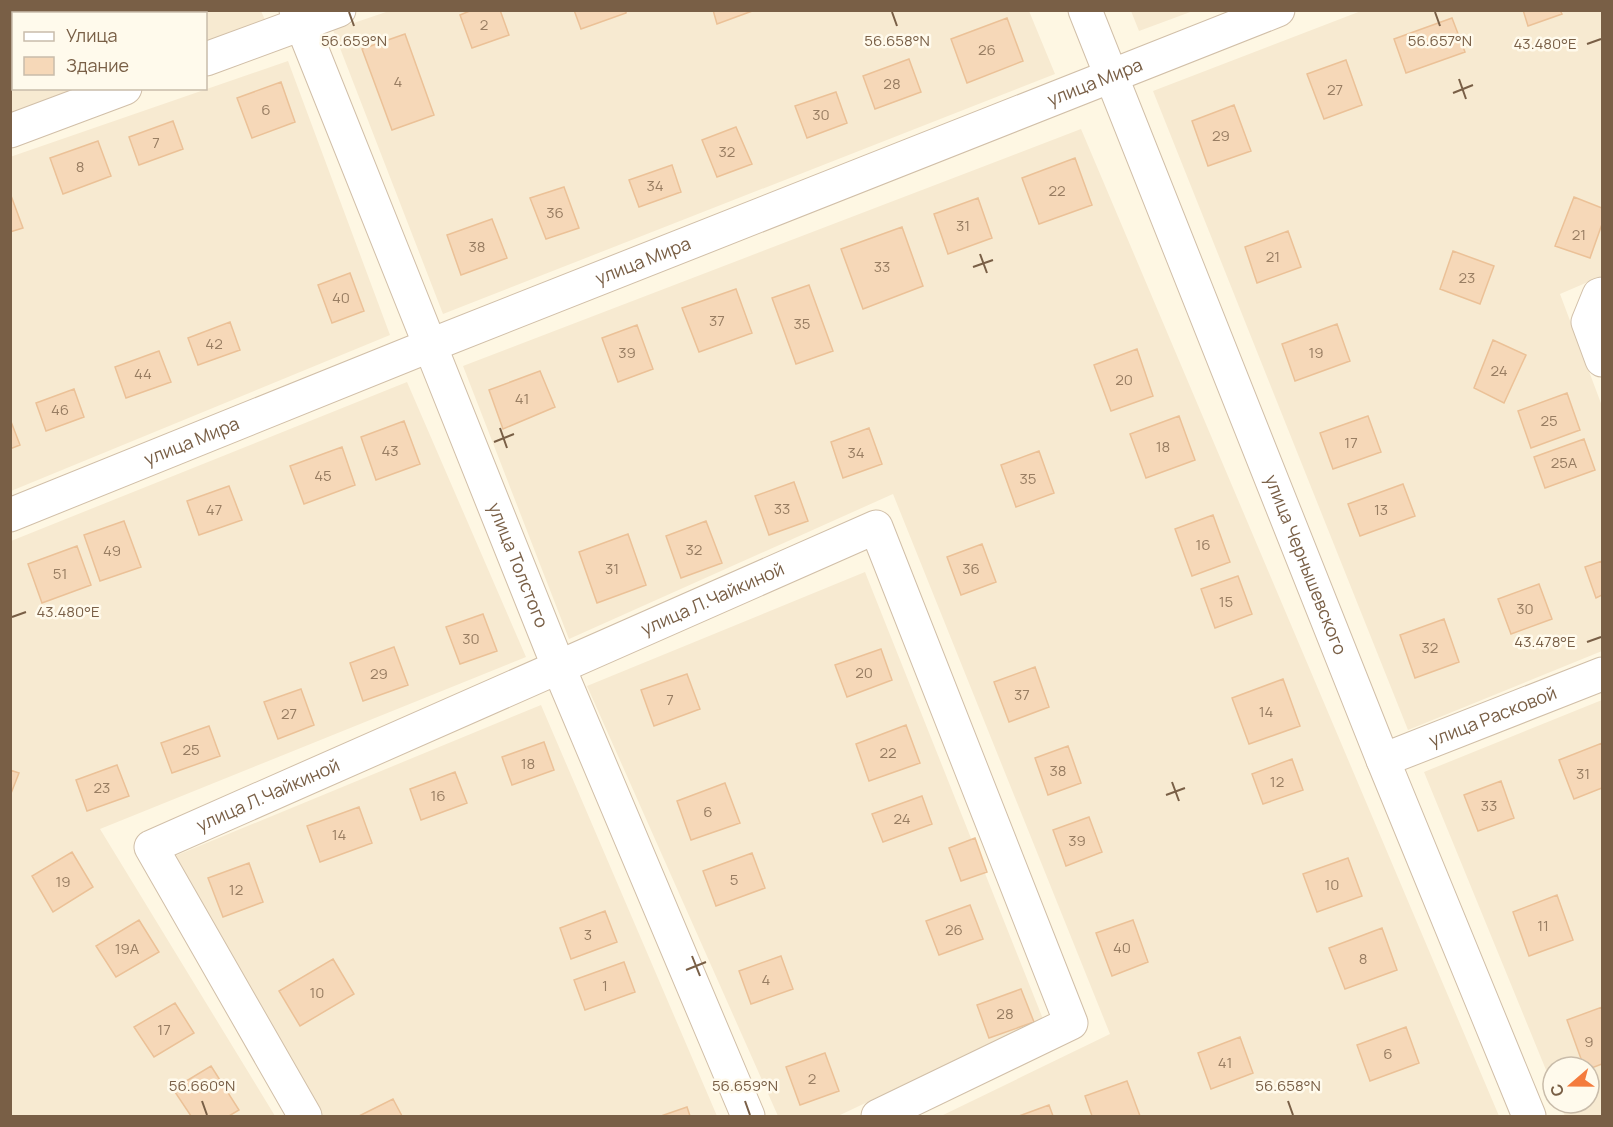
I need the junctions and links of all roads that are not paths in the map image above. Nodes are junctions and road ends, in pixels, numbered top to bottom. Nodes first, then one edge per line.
1 (339, 10) edge
2 (1085, 10) edge
3 (1278, 10) edge
4 (299, 17) edge
5 (207, 59) edge
6 (1109, 75) junction
7 (120, 90) edge
8 (10, 131) edge
9 (1602, 294) edge
10 (431, 345) junction
11 (1602, 360) edge
12 (10, 515) edge
13 (559, 668) junction
14 (1602, 674) edge
15 (1383, 760) junction
16 (305, 1116) edge
17 (748, 1116) edge
18 (878, 1116) edge
19 (1529, 1116) edge

1 - 4 street
2 - 6 street, улица Чернышевского
3 - 6 street, улица Мира
4 - 5 street
4 - 10 street, улица Толстого
6 - 10 street, улица Мира
6 - 15 street, улица Чернышевского
7 - 8 street
9 - 11 street
10 - 12 street, улица Мира
10 - 13 street, улица Толстого
13 - 16 street, улица Л.Чайкиной
13 - 17 street, улица Толстого
13 - 18 street, улица Л.Чайкиной
14 - 15 street, улица Расковой
15 - 19 street, улица Чернышевского

